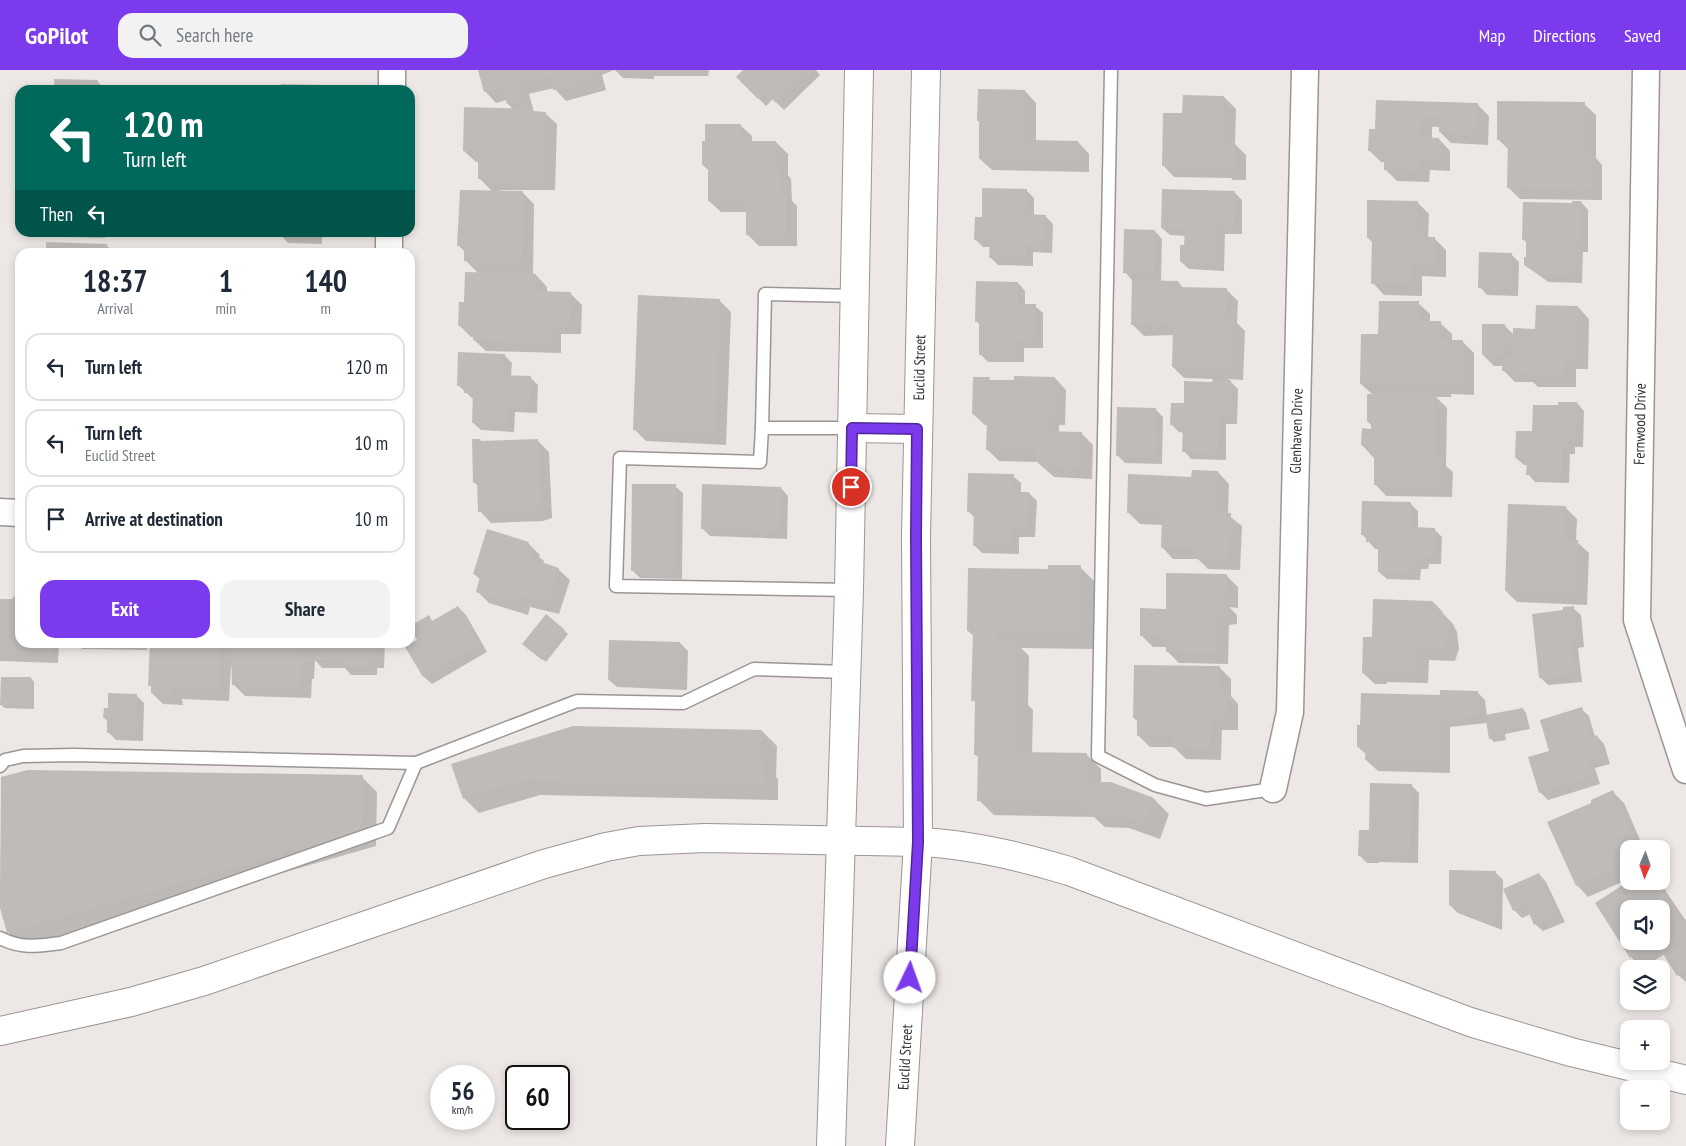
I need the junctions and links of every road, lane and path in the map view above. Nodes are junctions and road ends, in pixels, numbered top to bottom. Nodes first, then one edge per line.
1 (392, 70) edge
2 (859, 70) edge
3 (926, 70) edge
4 (1111, 70) edge
5 (1305, 70) edge
6 (1646, 70) edge
7 (392, 85) edge
8 (855, 296) junction
9 (762, 428) junction
10 (852, 428) junction
11 (917, 429) junction
12 (0, 512) edge
13 (15, 513) edge
14 (849, 590) junction
15 (846, 672) junction
16 (416, 762) junction
17 (0, 766) edge
18 (1686, 770) edge
19 (1273, 789) joint
20 (840, 840) junction
21 (918, 842) junction
22 (0, 938) edge
23 (0, 1031) edge
24 (1686, 1080) edge
25 (830, 1146) edge
26 (900, 1146) edge

1 - 7 street
2 - 8 main road
3 - 11 main road, Euclid Street
4 - 19 lane
5 - 19 street, Glenhaven Drive
6 - 18 street, Fernwood Drive
8 - 9 lane
8 - 10 main road
9 - 10 lane
9 - 14 lane
10 - 11 main road
10 - 14 main road
11 - 21 main road, Euclid Street
12 - 13 street
14 - 15 main road
15 - 16 lane
15 - 20 main road
16 - 17 lane
16 - 22 lane
20 - 21 main road
20 - 23 main road
20 - 25 main road
21 - 24 main road
21 - 26 main road, Euclid Street

